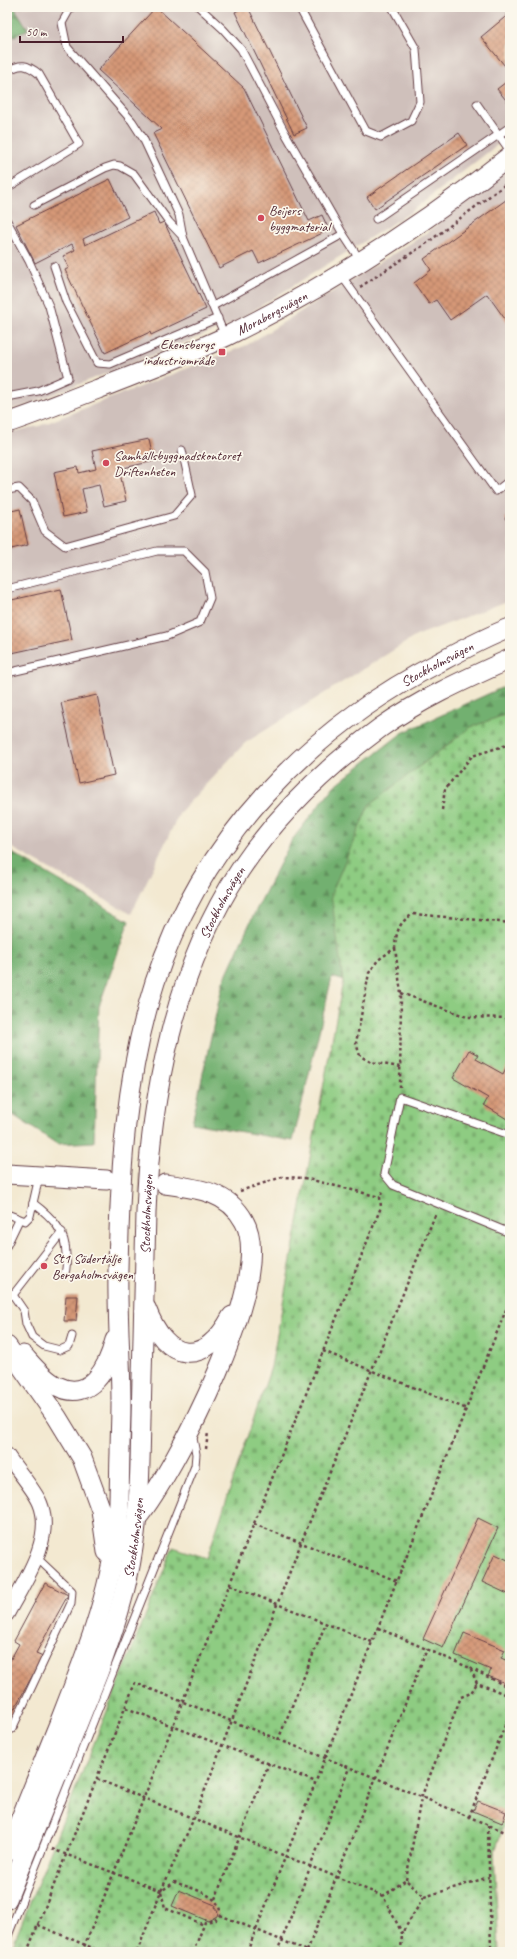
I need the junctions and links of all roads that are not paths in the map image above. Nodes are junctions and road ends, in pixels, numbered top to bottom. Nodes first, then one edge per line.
1 (71, 7) edge
2 (199, 7) edge
3 (301, 7) edge
4 (392, 7) edge
5 (7, 71) edge
6 (477, 104) dead end
7 (510, 127) edge
8 (499, 136) junction
9 (510, 151) edge
10 (510, 156) edge
11 (7, 188) edge
12 (34, 205) dead end
13 (376, 219) dead end
14 (7, 221) edge
15 (343, 234) junction
16 (183, 237) junction
17 (360, 261) junction
18 (54, 266) dead end
19 (340, 273) junction
20 (212, 306) junction
21 (218, 318) junction
22 (226, 336) junction
23 (7, 397) edge
24 (7, 423) edge
25 (182, 450) dead end
26 (510, 480) edge
27 (7, 490) edge
28 (7, 589) edge
29 (510, 628) edge
30 (510, 659) edge
31 (7, 673) edge
32 (510, 1135) edge
33 (7, 1174) edge
34 (39, 1176) junction
35 (107, 1180) tunnel mouth
36 (165, 1184) tunnel mouth
37 (33, 1203) junction
38 (7, 1214) edge
39 (19, 1220) junction
40 (62, 1232) junction
41 (510, 1233) edge
42 (7, 1245) edge
43 (64, 1275) dead end
44 (10, 1293) edge
45 (243, 1295) junction
46 (144, 1304) junction
47 (118, 1329) junction
48 (72, 1336) dead end
49 (7, 1338) edge
50 (7, 1346) edge
51 (190, 1427) junction
52 (7, 1455) edge
53 (137, 1518) junction
54 (36, 1557) junction
55 (109, 1570) junction
56 (7, 1614) edge
57 (12, 1730) dead end
58 (7, 1852) edge
59 (7, 1900) edge
60 (7, 1938) edge

1 - 16 lane
2 - 15 lane
3 - 4 lane
5 - 11 lane
6 - 8 lane
7 - 8 lane
8 - 9 lane
8 - 13 lane
10 - 17 main road, Morabergsvägen
12 - 16 lane
14 - 23 lane
15 - 17 lane
15 - 20 lane
16 - 20 lane
17 - 19 main road, Morabergsvägen
18 - 21 lane
19 - 22 main road, Morabergsvägen
19 - 26 lane
20 - 21 lane
21 - 22 lane
22 - 24 main road, Morabergsvägen
25 - 27 lane
28 - 31 lane
29 - 47 main road, Stockholmsvägen
30 - 46 main road, Stockholmsvägen
32 - 41 lane
33 - 34 main road
34 - 35 main road
34 - 37 lane
36 - 45 main road
37 - 39 lane
37 - 40 lane
38 - 39 lane
39 - 42 lane
40 - 43 lane
40 - 44 lane
44 - 48 lane
45 - 46 main road
45 - 51 main road
46 - 53 main road, Stockholmsvägen
47 - 49 main road
47 - 55 main road, Stockholmsvägen
50 - 55 main road
51 - 53 main road
51 - 60 lane
52 - 54 street
53 - 59 main road, Stockholmsvägen
54 - 56 street
54 - 57 lane
55 - 58 main road, Stockholmsvägen

